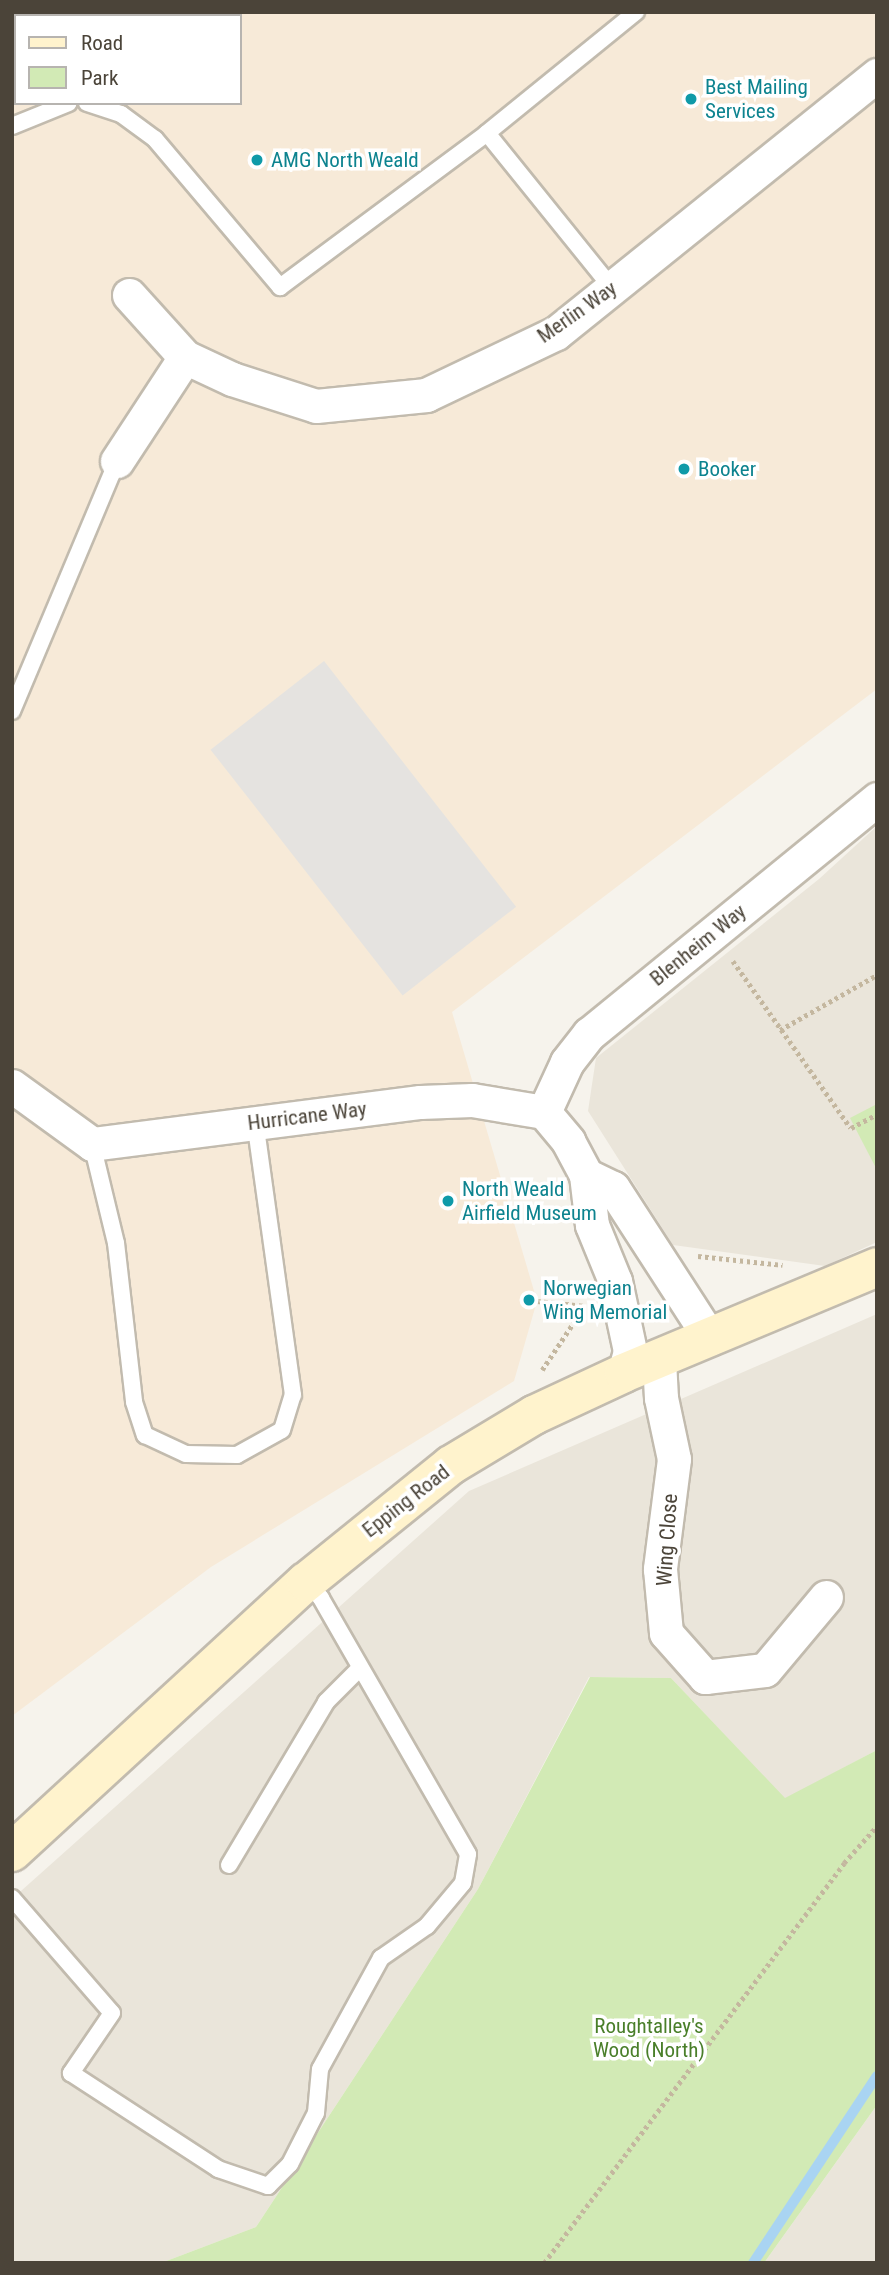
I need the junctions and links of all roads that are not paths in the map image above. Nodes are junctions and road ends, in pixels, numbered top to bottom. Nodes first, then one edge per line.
1 (636, 12) edge
2 (877, 75) edge
3 (64, 105) edge
4 (92, 105) edge
5 (12, 126) edge
6 (487, 133) junction
7 (612, 288) junction
8 (129, 295) dead end
9 (185, 357) junction
10 (117, 461) joint
11 (12, 711) edge
12 (877, 799) edge
13 (12, 1086) edge
14 (544, 1112) junction
15 (255, 1122) junction
16 (92, 1144) junction
17 (586, 1175) junction
18 (877, 1267) edge
19 (710, 1339) junction
20 (642, 1366) junction
21 (306, 1582) junction
22 (827, 1597) dead end
23 (359, 1669) junction
24 (12, 1853) edge
25 (229, 1865) dead end
26 (12, 1898) edge

1 - 6 lane
2 - 7 street, Merlin Way
3 - 5 lane
4 - 6 lane
6 - 7 lane
7 - 9 street, Merlin Way
8 - 9 street, Merlin Way
9 - 10 street
10 - 11 lane
12 - 14 street, Blenheim Way
13 - 16 street
14 - 15 street, Hurricane Way
14 - 17 street
15 - 16 street, Hurricane Way
15 - 16 lane
17 - 19 street
17 - 20 street
18 - 19 main road, Epping Road
19 - 20 main road, Epping Road
20 - 21 main road, Epping Road
20 - 22 street, Wing Close
21 - 23 lane
21 - 24 main road, Epping Road
23 - 25 lane
23 - 26 lane

